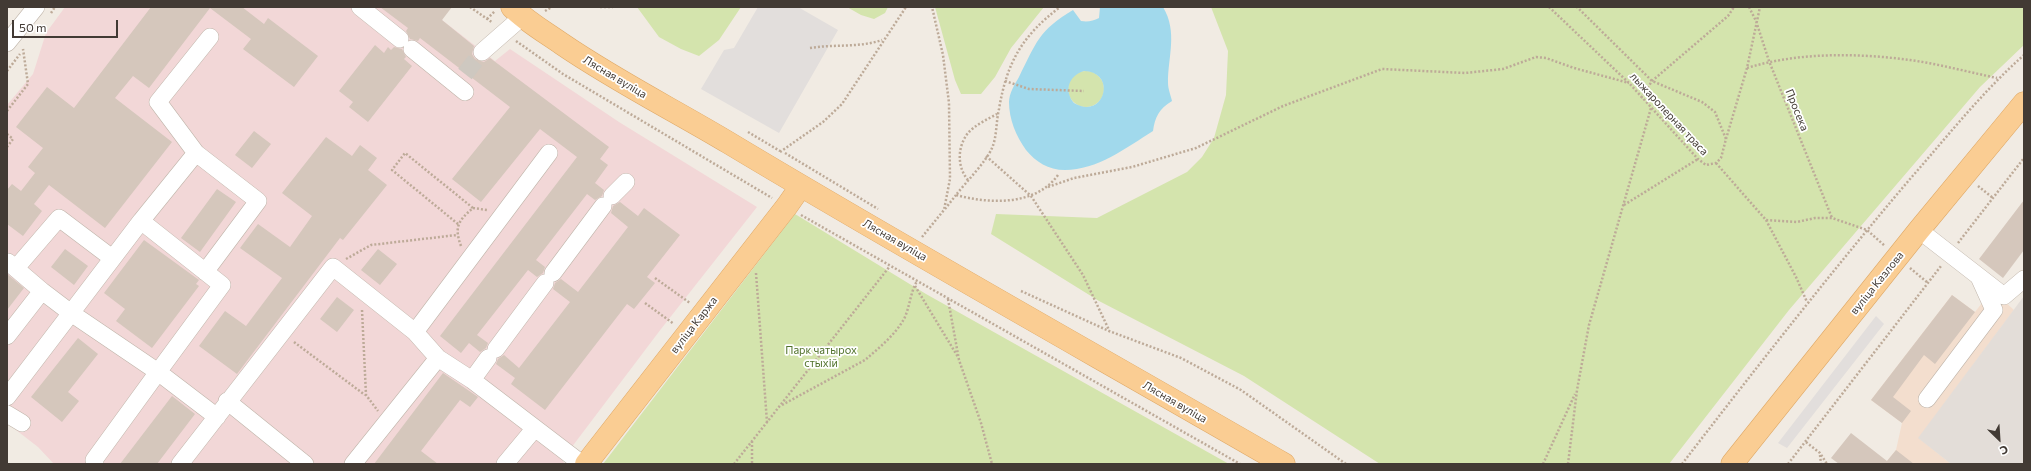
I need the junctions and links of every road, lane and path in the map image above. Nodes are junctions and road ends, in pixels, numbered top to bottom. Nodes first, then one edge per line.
1 (36, 7) edge
2 (360, 7) edge
3 (470, 7) edge
4 (498, 7) edge
5 (552, 7) edge
6 (600, 7) edge
7 (613, 7) edge
8 (906, 7) edge
9 (932, 7) edge
10 (1060, 7) edge
11 (1549, 7) edge
12 (1577, 7) edge
13 (1734, 7) edge
14 (1749, 7) edge
15 (1760, 7) edge
16 (524, 10) edge
17 (545, 11) junction
18 (551, 15) dead end
19 (487, 19) junction
20 (1756, 22) junction
21 (504, 32) junction
22 (210, 37) dead end
23 (883, 40) junction
24 (7, 43) edge
25 (810, 48) dead end
26 (23, 49) dead end
27 (482, 52) tunnel mouth
28 (2024, 55) edge
29 (1769, 62) junction
30 (1747, 68) junction
31 (1997, 78) junction
32 (1005, 81) junction
33 (1652, 81) junction
34 (1629, 83) junction
35 (463, 84) dead end
36 (1084, 91) dead end
37 (1641, 98) junction
38 (2024, 103) edge
39 (1651, 108) junction
40 (7, 111) edge
41 (998, 114) junction
42 (746, 131) dead end
43 (7, 134) edge
44 (1726, 139) junction
45 (7, 147) edge
46 (781, 151) junction
47 (196, 153) junction
48 (549, 153) dead end
49 (986, 156) junction
50 (2024, 158) edge
51 (1698, 159) junction
52 (1716, 163) junction
53 (1058, 176) dead end
54 (968, 180) junction
55 (626, 182) dead end
56 (801, 186) junction
57 (1978, 186) dead end
58 (1048, 187) junction
59 (956, 195) junction
60 (1031, 196) junction
61 (770, 197) dead end
62 (1993, 198) junction
63 (1624, 205) junction
64 (473, 208) dead end
65 (944, 210) junction
66 (795, 212) dead end
67 (885, 213) dead end
68 (1832, 218) junction
69 (1766, 220) junction
70 (142, 221) junction
71 (458, 224) dead end
72 (1867, 230) junction
73 (1919, 230) junction
74 (916, 233) dead end
75 (457, 235) dead end
76 (922, 237) junction
77 (928, 241) dead end
78 (1950, 254) junction
79 (112, 258) junction
80 (11, 264) edge
81 (890, 266) junction
82 (333, 267) junction
83 (205, 272) junction
84 (751, 272) dead end
85 (1979, 277) junction
86 (655, 278) dead end
87 (2024, 279) edge
88 (917, 281) junction
89 (914, 286) junction
90 (361, 289) junction
91 (1016, 289) dead end
92 (42, 291) junction
93 (948, 298) junction
94 (1807, 302) junction
95 (645, 303) dead end
96 (692, 305) dead end
97 (71, 313) junction
98 (676, 325) dead end
99 (1109, 331) junction
100 (415, 332) junction
101 (281, 333) junction
102 (7, 336) edge
103 (438, 358) junction
104 (959, 360) junction
105 (158, 372) junction
106 (472, 380) junction
107 (1577, 390) junction
108 (366, 395) junction
109 (7, 397) edge
110 (1927, 398) dead end
111 (227, 401) junction
112 (780, 406) junction
113 (7, 414) edge
114 (217, 417) junction
115 (767, 422) junction
116 (22, 423) dead end
117 (386, 423) junction
118 (535, 428) junction
119 (752, 441) junction
120 (1806, 442) junction
121 (1820, 453) junction
122 (95, 464) edge
123 (180, 464) edge
124 (305, 464) edge
125 (354, 464) edge
126 (505, 464) edge
127 (582, 464) edge
128 (586, 464) edge
129 (734, 464) edge
130 (752, 464) edge
131 (992, 464) edge
132 (1240, 464) edge
133 (1284, 464) edge
134 (1346, 464) edge
135 (1543, 464) edge
136 (1568, 464) edge
137 (1682, 464) edge
138 (1732, 464) edge
139 (1788, 464) edge
140 (1821, 464) edge
141 (1827, 464) edge

1 - 24 street
2 - 35 street
3 - 19 path
4 - 19 path
5 - 17 path
6 - 7 path
8 - 23 path
9 - 65 path
10 - 32 path
11 - 34 path, лыжаролерная траса
12 - 33 path, лыжаролерная траса
13 - 33 path
14 - 20 path, Просека
15 - 20 path
16 - 17 path
16 - 21 street
16 - 56 main road, Лясная вуліца
17 - 18 path
19 - 21 path
20 - 29 path, Просека
20 - 30 path
21 - 27 street
21 - 61 path
22 - 47 street
23 - 25 path
23 - 46 path
26 - 40 path
28 - 31 path
29 - 30 path
29 - 31 path
29 - 68 path, Просека
30 - 44 path
31 - 72 path
32 - 36 path
32 - 41 path
33 - 37 path
33 - 44 path, лыжаролерная траса
34 - 37 path, лыжаролерная траса
34 - 58 path
37 - 39 path, лыжаролерная траса
38 - 73 main road, вуліца Казлова
39 - 51 path, лыжаролерная траса
39 - 63 path
41 - 49 path
41 - 54 path
42 - 46 path
43 - 45 path
44 - 52 path, лыжаролерная траса
46 - 67 path
47 - 70 street
47 - 83 street
48 - 100 street
49 - 54 path
49 - 60 path
50 - 62 path
51 - 52 path, лыжаролерная траса
51 - 63 path
52 - 69 path
53 - 58 path
54 - 59 path
55 - 106 street
56 - 128 main road, вуліца Каржа
56 - 133 main road, Лясная вуліца
57 - 62 path
58 - 60 path
59 - 60 path
59 - 65 path
60 - 99 path
62 - 78 path
63 - 107 path
64 - 71 path
65 - 76 path
66 - 81 path
68 - 69 path
68 - 72 path
69 - 94 path
70 - 79 street
70 - 83 street
72 - 94 path
73 - 78 street
73 - 138 main road, вуліца Казлова
74 - 76 path
75 - 82 path
76 - 77 path
78 - 85 street
78 - 120 path
79 - 80 street
79 - 97 street
80 - 92 street
81 - 88 path
81 - 112 path
82 - 90 street
82 - 101 street
83 - 105 street
84 - 115 path
85 - 87 street
85 - 110 street
86 - 96 path
88 - 89 path
88 - 93 path
89 - 104 path
89 - 112 path
90 - 100 street
90 - 108 path
91 - 99 path
92 - 97 street
92 - 102 street
93 - 104 path
93 - 132 path
94 - 137 path
95 - 98 path
97 - 105 street
97 - 109 street
99 - 134 path
100 - 103 street
101 - 108 path
101 - 111 street
103 - 106 street
103 - 117 street
104 - 131 path
105 - 114 street
105 - 122 street
106 - 118 street
107 - 135 path
107 - 136 path
108 - 117 path
111 - 114 street
111 - 124 street
112 - 115 path
113 - 116 street
114 - 123 street
115 - 119 path
117 - 125 street
118 - 126 street
118 - 127 street
119 - 129 path
119 - 130 path
120 - 121 path
120 - 139 path
121 - 140 path
121 - 141 path

